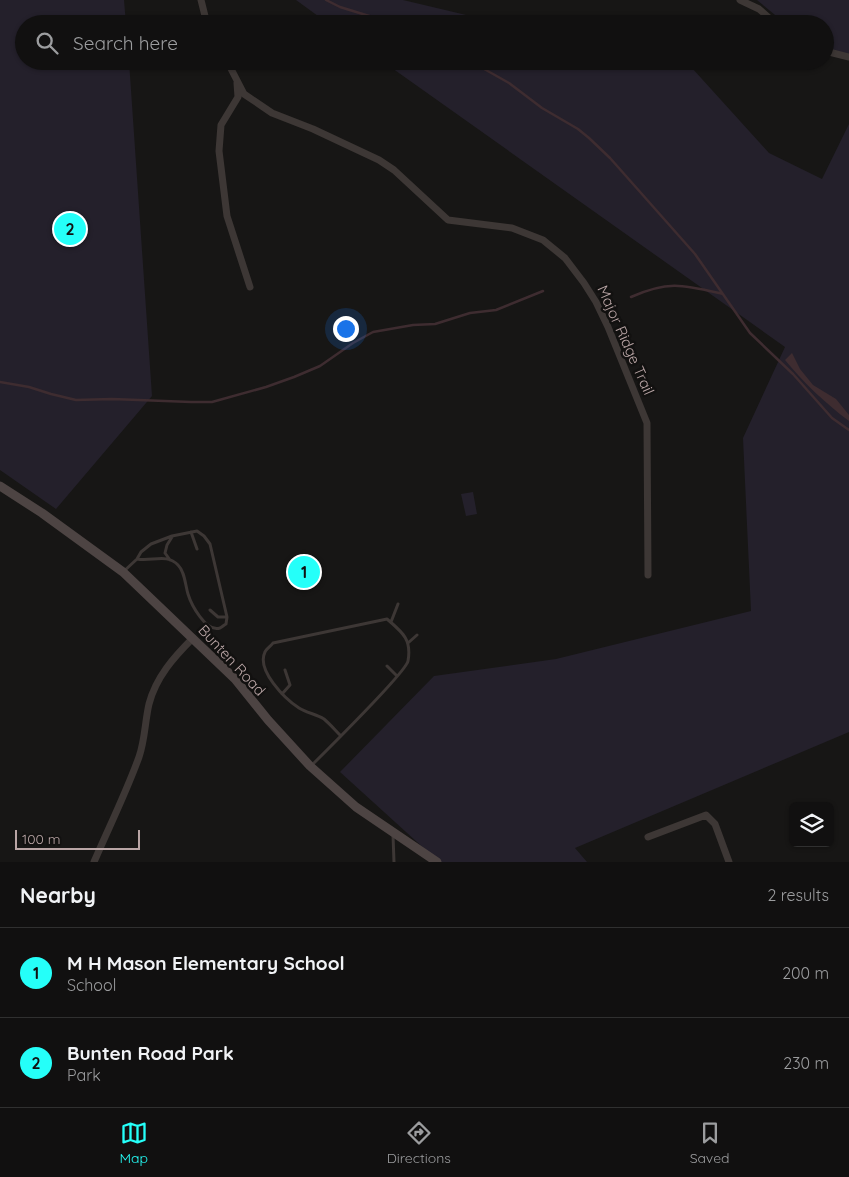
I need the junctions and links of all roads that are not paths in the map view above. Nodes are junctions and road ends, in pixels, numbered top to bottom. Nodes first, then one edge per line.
1 (201, 0) edge
2 (740, 0) edge
3 (205, 15) edge
4 (766, 15) edge
5 (834, 53) edge
6 (849, 57) edge
7 (232, 70) edge
8 (237, 78) junction
9 (250, 287) dead end
10 (0, 486) edge
11 (191, 532) junction
12 (172, 536) junction
13 (197, 549) dead end
14 (138, 559) junction
15 (170, 560) junction
16 (122, 572) junction
17 (648, 575) dead end
18 (398, 604) dead end
19 (210, 610) dead end
20 (227, 617) junction
21 (391, 622) junction
22 (417, 636) dead end
23 (194, 638) junction
24 (408, 643) junction
25 (387, 666) dead end
26 (285, 670) dead end
27 (398, 676) junction
28 (282, 694) junction
29 (341, 736) junction
30 (310, 766) junction
31 (392, 832) junction
32 (648, 836) dead end
33 (94, 862) edge
34 (394, 862) edge
35 (437, 862) edge
36 (729, 862) edge

1 - 3 street
2 - 4 street
5 - 6 street
7 - 8 street, Major Ridge Trail
8 - 9 street
8 - 17 street, Major Ridge Trail
10 - 16 street, Bunten Road
11 - 12 lane
11 - 13 lane
11 - 20 lane
12 - 14 lane
12 - 15 lane
14 - 15 lane
14 - 16 lane
15 - 20 lane
16 - 23 street, Bunten Road
18 - 21 lane
19 - 20 lane
21 - 24 lane
21 - 28 lane
22 - 24 lane
23 - 30 street, Bunten Road
23 - 33 street
24 - 27 lane
25 - 27 lane
26 - 28 lane
27 - 29 lane
28 - 29 lane
29 - 30 lane
30 - 31 street, Bunten Road
31 - 34 lane
31 - 35 street, Bunten Road
32 - 36 street

